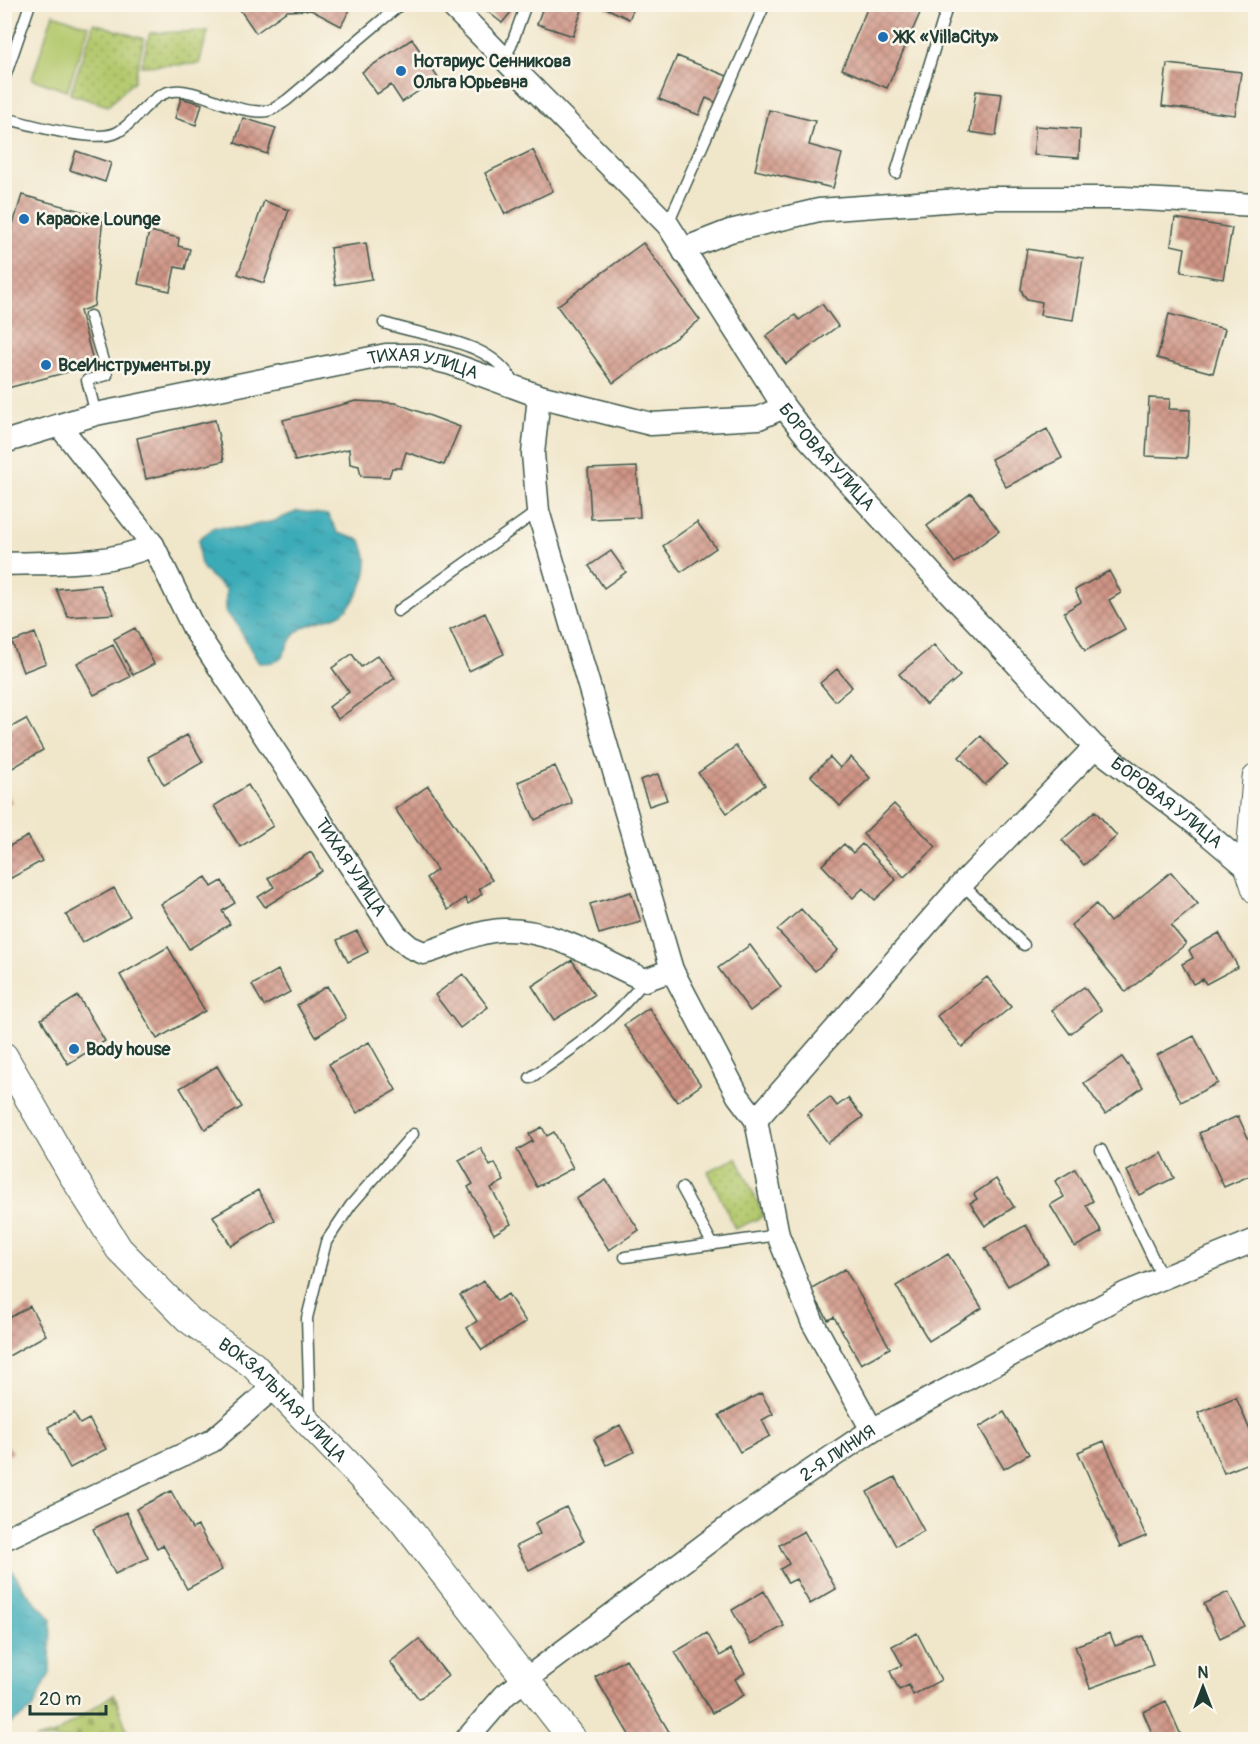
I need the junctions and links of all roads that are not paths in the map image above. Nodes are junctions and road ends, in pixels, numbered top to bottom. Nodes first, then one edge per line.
1 (30, 4) edge
2 (402, 4) edge
3 (450, 4) edge
4 (525, 4) edge
5 (765, 4) edge
6 (948, 4) edge
7 (502, 60) junction
8 (4, 80) edge
9 (4, 114) edge
10 (896, 173) dead end
11 (1256, 205) edge
12 (668, 225) junction
13 (684, 252) junction
14 (90, 316) dead end
15 (384, 323) dead end
16 (516, 387) junction
17 (539, 396) junction
18 (784, 407) junction
19 (96, 414) junction
20 (59, 425) junction
21 (4, 442) edge
22 (538, 511) junction
23 (153, 545) junction
24 (4, 564) edge
25 (398, 611) dead end
26 (1095, 747) junction
27 (1256, 778) edge
28 (1253, 876) edge
29 (962, 884) junction
30 (1024, 945) dead end
31 (672, 970) junction
32 (645, 980) junction
33 (4, 1056) edge
34 (531, 1078) dead end
35 (756, 1120) junction
36 (413, 1134) dead end
37 (1101, 1150) dead end
38 (682, 1188) dead end
39 (778, 1236) junction
40 (1256, 1240) edge
41 (714, 1245) junction
42 (625, 1257) dead end
43 (1163, 1279) junction
44 (274, 1387) junction
45 (310, 1423) junction
46 (872, 1430) junction
47 (4, 1539) edge
48 (527, 1679) junction
49 (466, 1740) edge
50 (573, 1740) edge

1 - 8 lane
2 - 9 lane
3 - 7 street, БОРОВАЯ УЛИЦА
4 - 7 lane
5 - 12 lane
6 - 10 lane
7 - 12 street, БОРОВАЯ УЛИЦА
11 - 13 street
12 - 13 street, БОРОВАЯ УЛИЦА
13 - 18 street, БОРОВАЯ УЛИЦА
14 - 19 lane
15 - 16 lane
16 - 17 street, ТИХАЯ УЛИЦА
16 - 19 street, ТИХАЯ УЛИЦА
17 - 18 street, ТИХАЯ УЛИЦА
17 - 22 street
18 - 26 street, БОРОВАЯ УЛИЦА
19 - 20 street, ТИХАЯ УЛИЦА
20 - 21 street, ТИХАЯ УЛИЦА
20 - 23 street, ТИХАЯ УЛИЦА
22 - 25 lane
22 - 31 street
23 - 24 street
23 - 32 street, ТИХАЯ УЛИЦА
26 - 28 street, БОРОВАЯ УЛИЦА
26 - 29 street
27 - 28 street
29 - 30 lane
29 - 35 street
31 - 32 street
31 - 35 street
32 - 34 lane
33 - 44 street, ВОКЗАЛЬНАЯ УЛИЦА
35 - 39 street
36 - 45 lane
37 - 43 lane
38 - 41 lane
39 - 41 lane
39 - 46 street
40 - 43 street, 2-Я ЛИНИЯ
41 - 42 lane
43 - 46 street, 2-Я ЛИНИЯ
44 - 45 street, ВОКЗАЛЬНАЯ УЛИЦА
44 - 47 street
45 - 48 street, ВОКЗАЛЬНАЯ УЛИЦА
46 - 48 street, 2-Я ЛИНИЯ
48 - 49 street, 2-Я ЛИНИЯ
48 - 50 street, ВОКЗАЛЬНАЯ УЛИЦА

